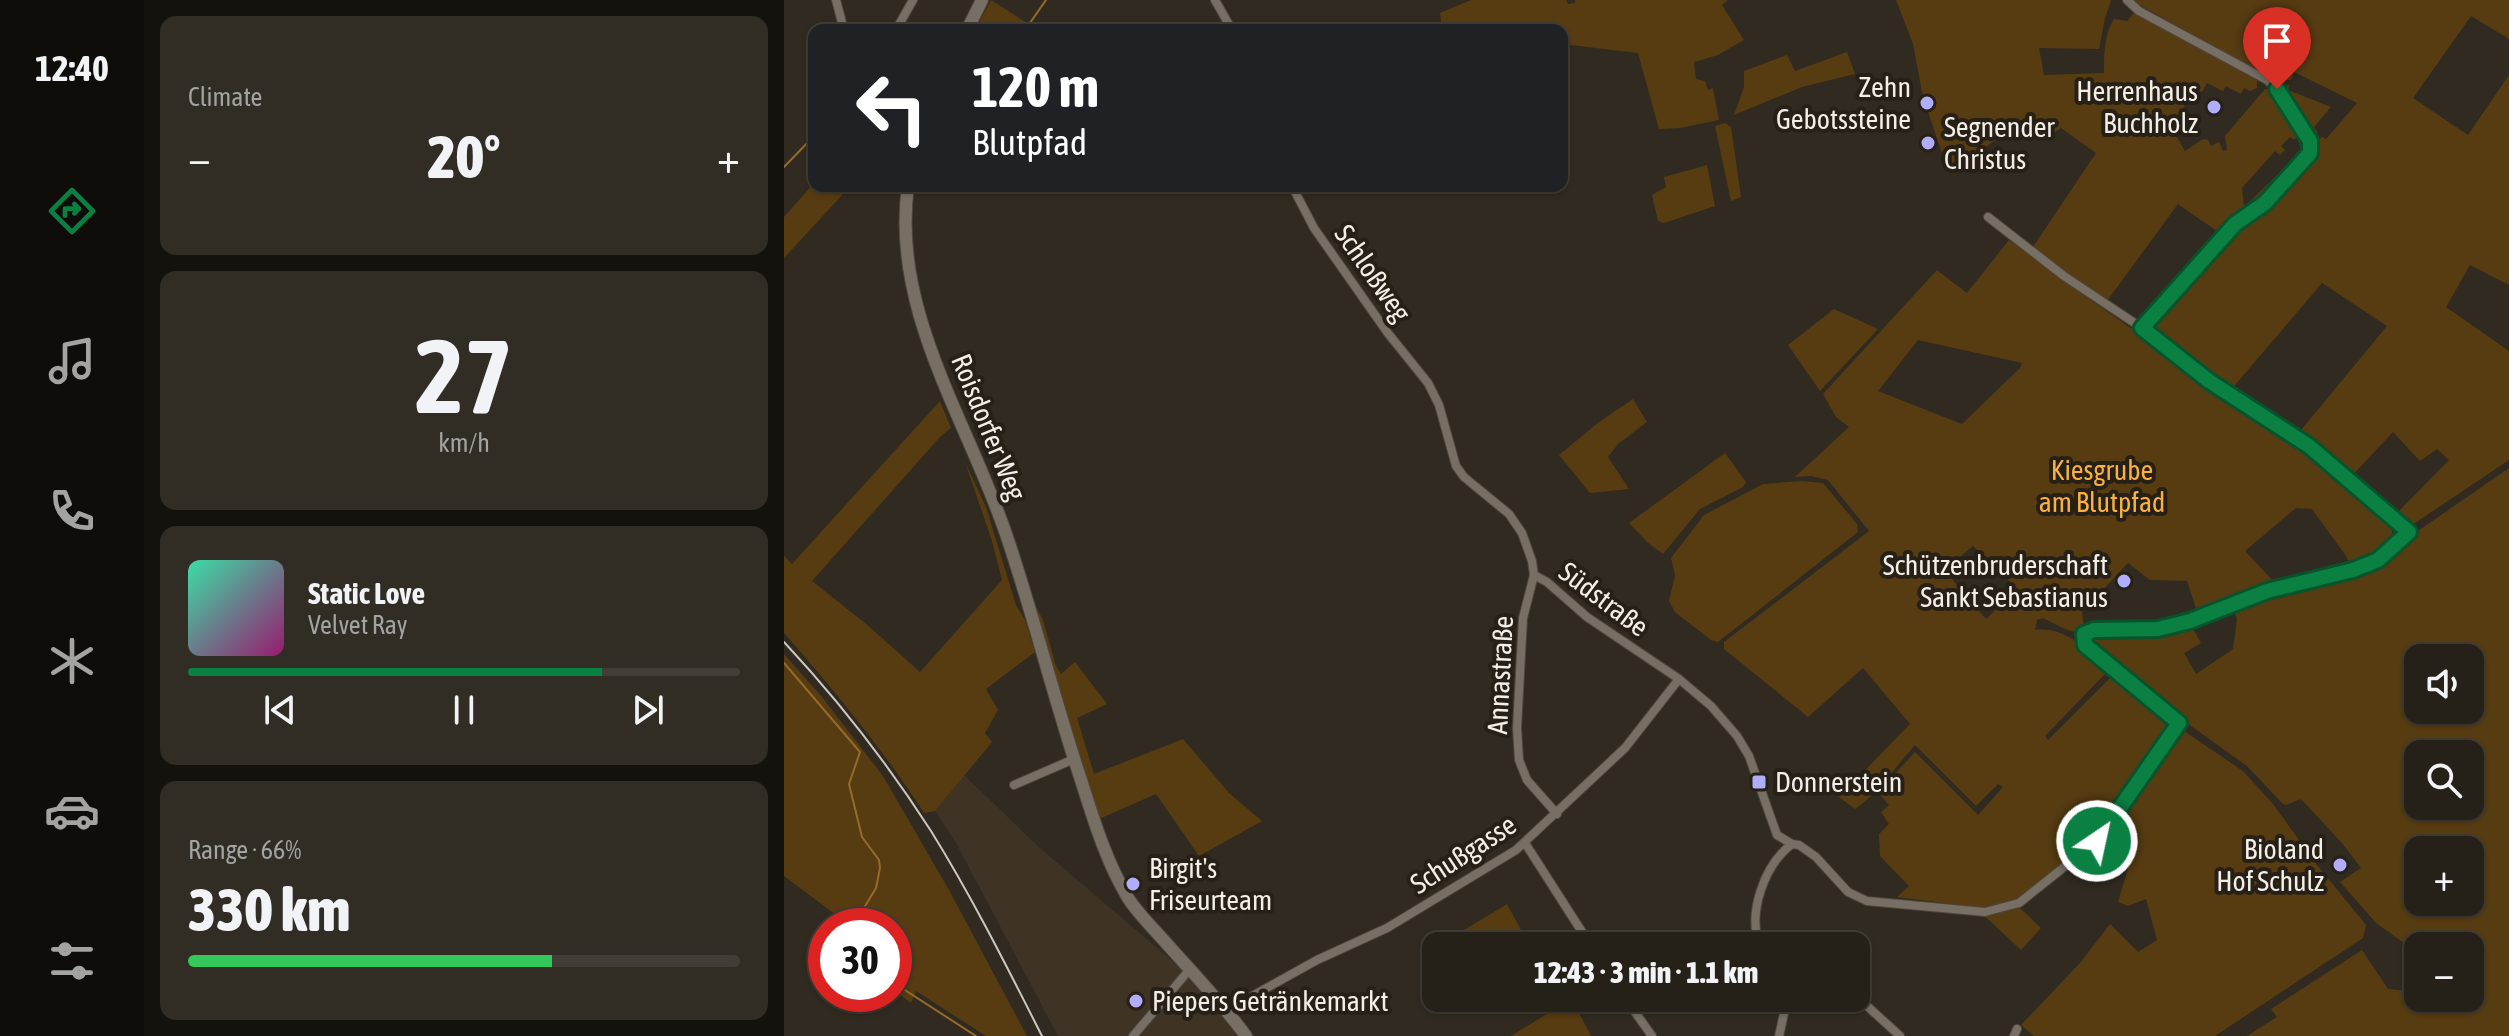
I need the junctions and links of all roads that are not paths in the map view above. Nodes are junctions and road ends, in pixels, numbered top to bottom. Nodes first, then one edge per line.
1 (836, 0) edge
2 (913, 0) edge
3 (982, 0) edge
4 (1215, 0) edge
5 (2127, 0) edge
6 (842, 24) edge
7 (899, 24) edge
8 (970, 24) edge
9 (1229, 24) edge
10 (908, 192) edge
11 (1294, 192) edge
12 (1988, 217) dead end
13 (2142, 328) junction
14 (1427, 381) joint
15 (1534, 575) junction
16 (1679, 679) junction
17 (1074, 759) junction
18 (1014, 785) dead end
19 (1557, 814) junction
20 (1777, 835) junction
21 (1525, 843) junction
22 (1792, 844) junction
23 (1777, 857) junction
24 (1582, 932) edge
25 (1755, 932) edge
26 (1190, 969) junction
27 (1870, 1009) edge
28 (1227, 1010) junction
29 (1635, 1012) edge
30 (1784, 1012) edge
31 (1133, 1036) edge
32 (1246, 1036) edge
33 (1652, 1036) edge
34 (1779, 1036) edge
35 (1900, 1036) edge

1 - 6 street
2 - 7 street
3 - 8 street
4 - 9 street
5 - 13 street
10 - 17 street, Roisdorfer Weg
11 - 14 street, Schloßweg
12 - 13 street
13 - 22 street
14 - 15 street, Südstraße
15 - 16 street, Südstraße
15 - 19 street, Annastraße
16 - 19 street, Schußgasse
16 - 20 street
17 - 18 street
17 - 26 street, Roisdorfer Weg
19 - 21 street, Schußgasse
20 - 22 street
20 - 23 street
21 - 24 street
21 - 28 street, Schußgasse
22 - 23 street
23 - 25 street
26 - 28 street, Roisdorfer Weg
26 - 31 street
27 - 35 street
28 - 32 street, Roisdorfer Weg
29 - 33 street
30 - 34 street

